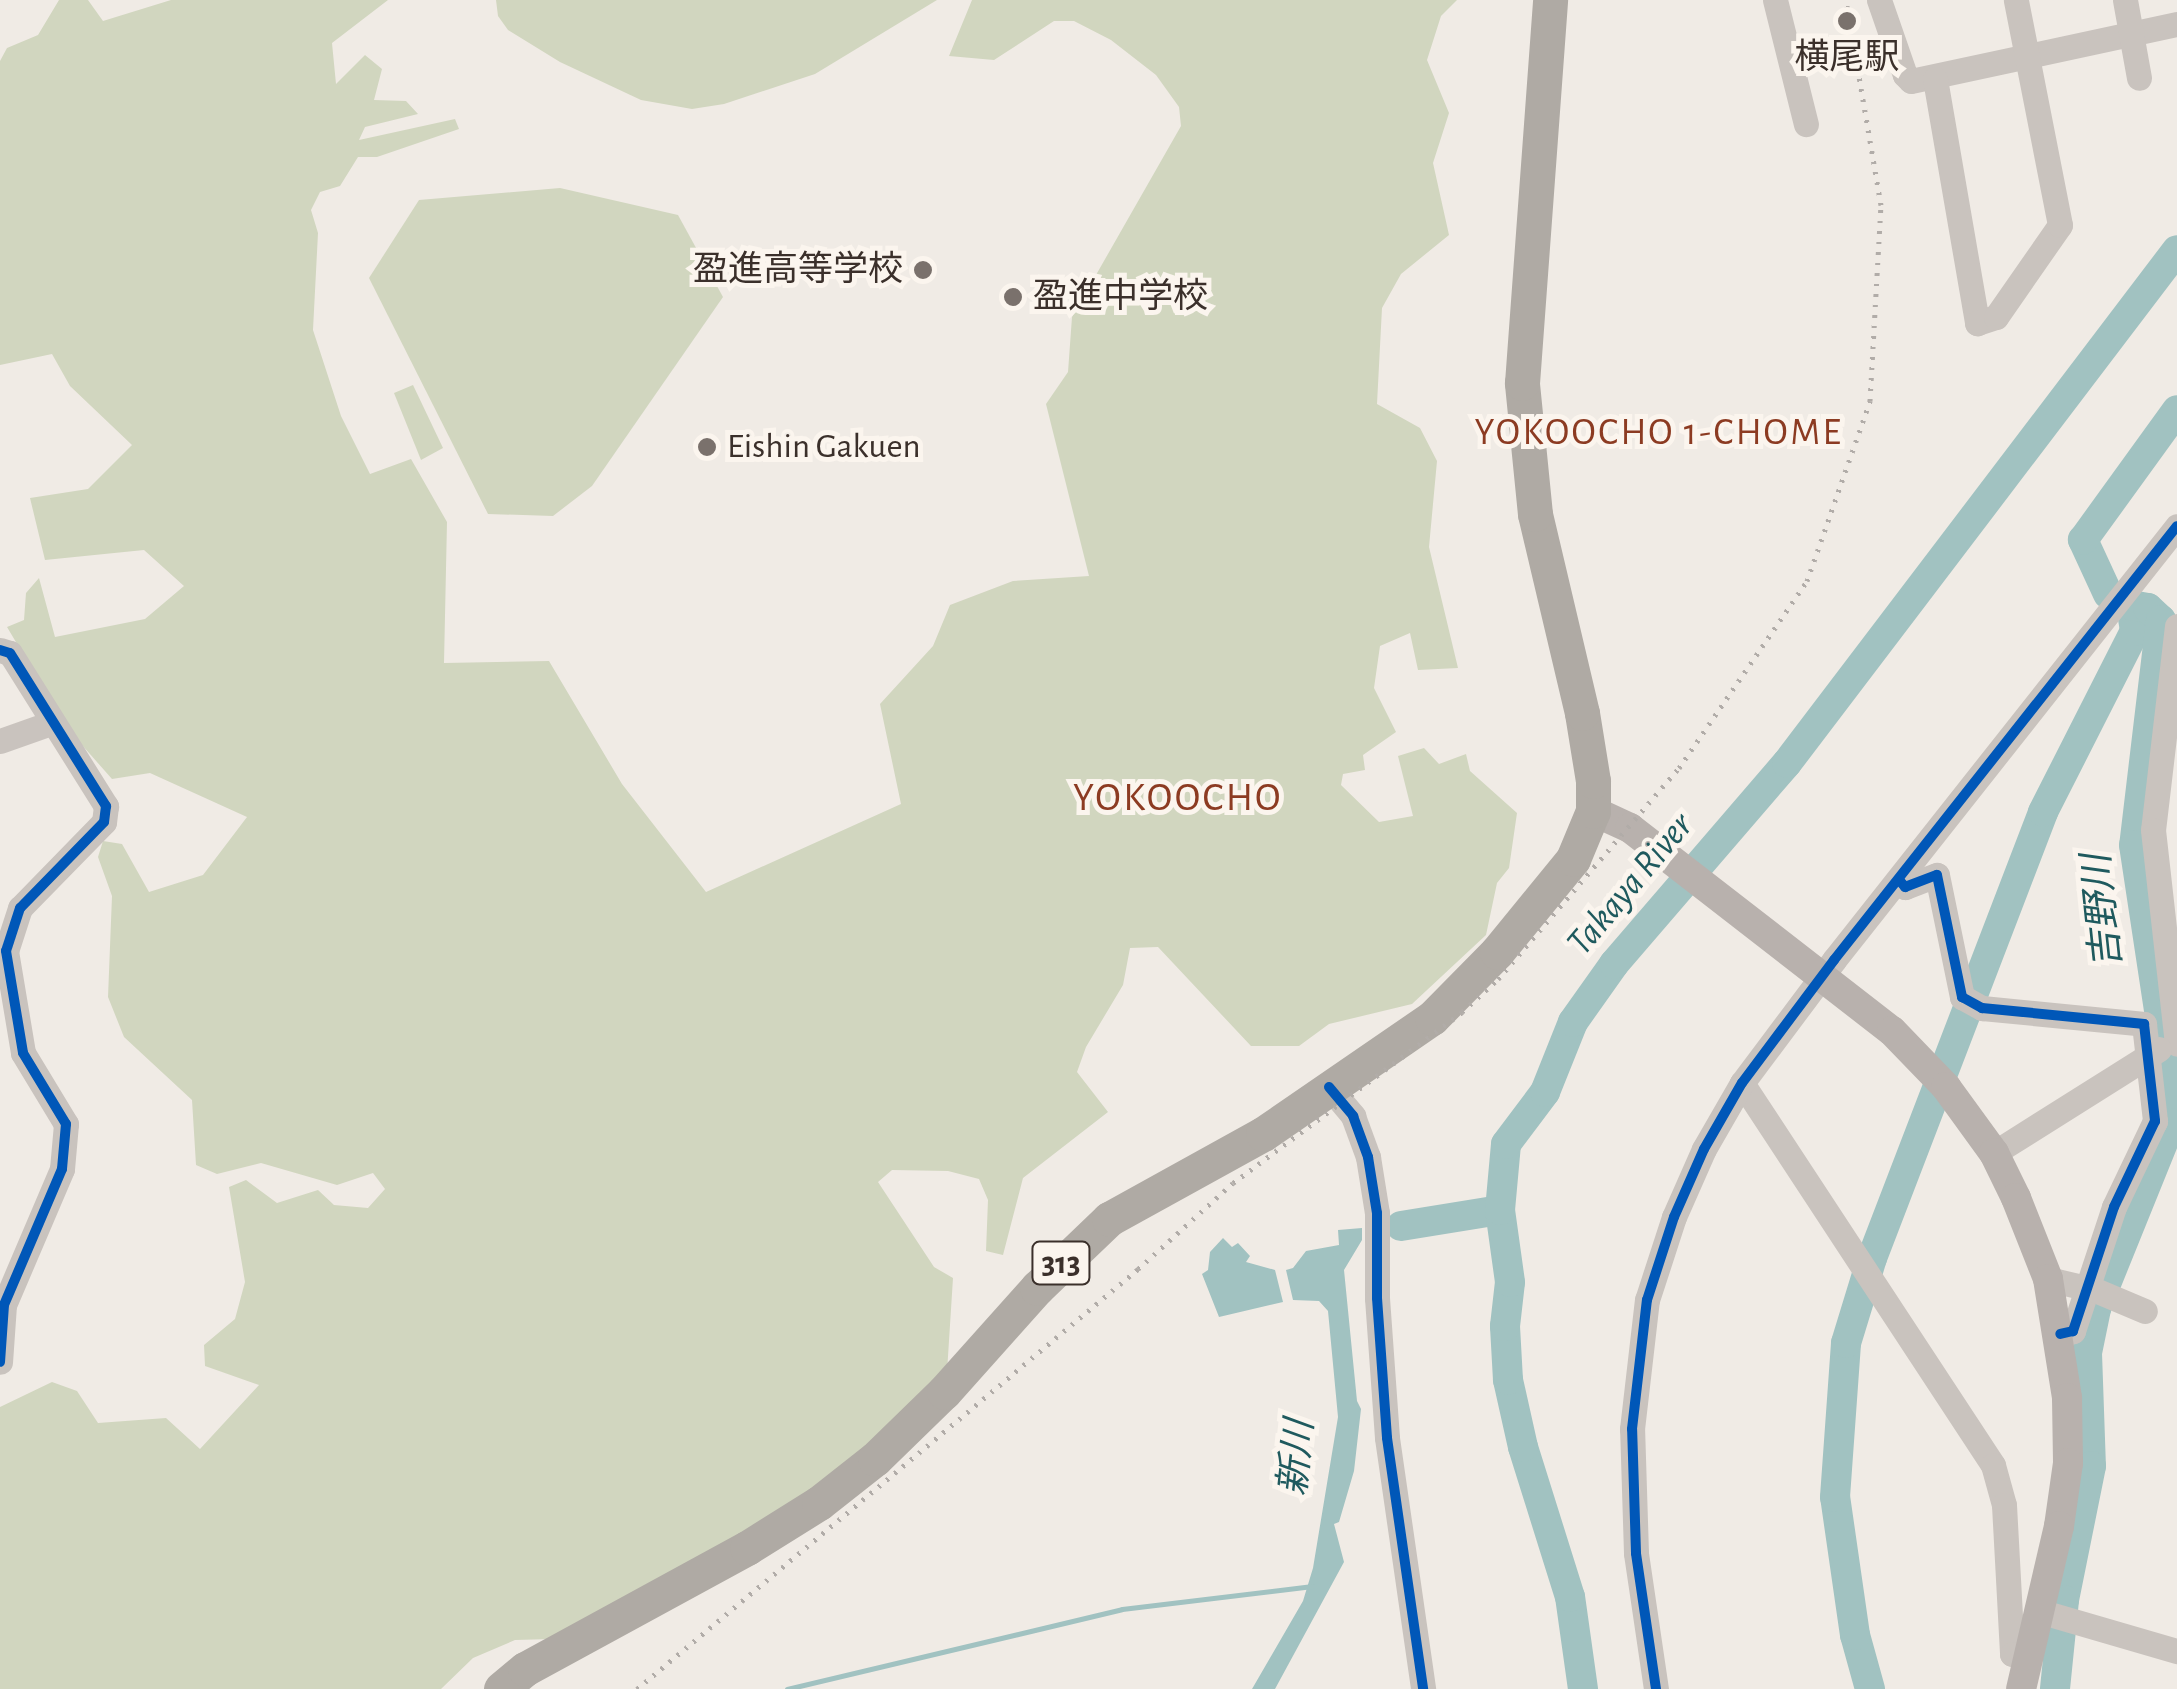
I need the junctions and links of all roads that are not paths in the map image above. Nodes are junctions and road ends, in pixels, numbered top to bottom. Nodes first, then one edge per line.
1 (1550, 0) edge
2 (1775, 0) edge
3 (1879, 0) edge
4 (2016, 0) edge
5 (2125, 0) edge
6 (2177, 24) edge
7 (2132, 35) junction
8 (2027, 56) junction
9 (2139, 78) dead end
10 (1935, 79) junction
11 (1806, 124) dead end
12 (2177, 526) edge
13 (2177, 626) edge
14 (0, 650) edge
15 (51, 723) junction
16 (0, 741) edge
17 (1593, 811) junction
18 (1900, 881) junction
19 (1822, 977) junction
20 (2177, 1040) edge
21 (2149, 1055) junction
22 (1742, 1082) junction
23 (1329, 1087) junction
24 (1994, 1153) junction
25 (2048, 1280) junction
26 (2098, 1291) junction
27 (2145, 1311) dead end
28 (2060, 1334) junction
29 (0, 1362) edge
30 (2010, 1583) junction
31 (2052, 1607) junction
32 (2177, 1651) edge
33 (2027, 1658) junction
34 (501, 1689) edge
35 (1423, 1689) edge
36 (1656, 1689) edge
37 (2021, 1689) edge

1 - 17 highway, 313
2 - 11 street
3 - 10 street
4 - 8 street
5 - 7 street
6 - 7 street
7 - 8 street
7 - 9 street
8 - 10 street
8 - 10 street
12 - 18 street
13 - 20 street
14 - 15 street
15 - 16 street
15 - 29 street
17 - 19 main road
17 - 23 highway, 313
18 - 19 street
18 - 21 street
19 - 22 street
19 - 24 main road
20 - 21 street
21 - 24 street
21 - 26 street
22 - 30 street
22 - 36 street
23 - 34 highway, 313
23 - 35 street
24 - 25 main road
25 - 26 street
25 - 28 main road
26 - 27 street
26 - 28 street
28 - 31 main road
30 - 31 street
30 - 33 street
31 - 32 street
31 - 33 main road
33 - 37 main road

